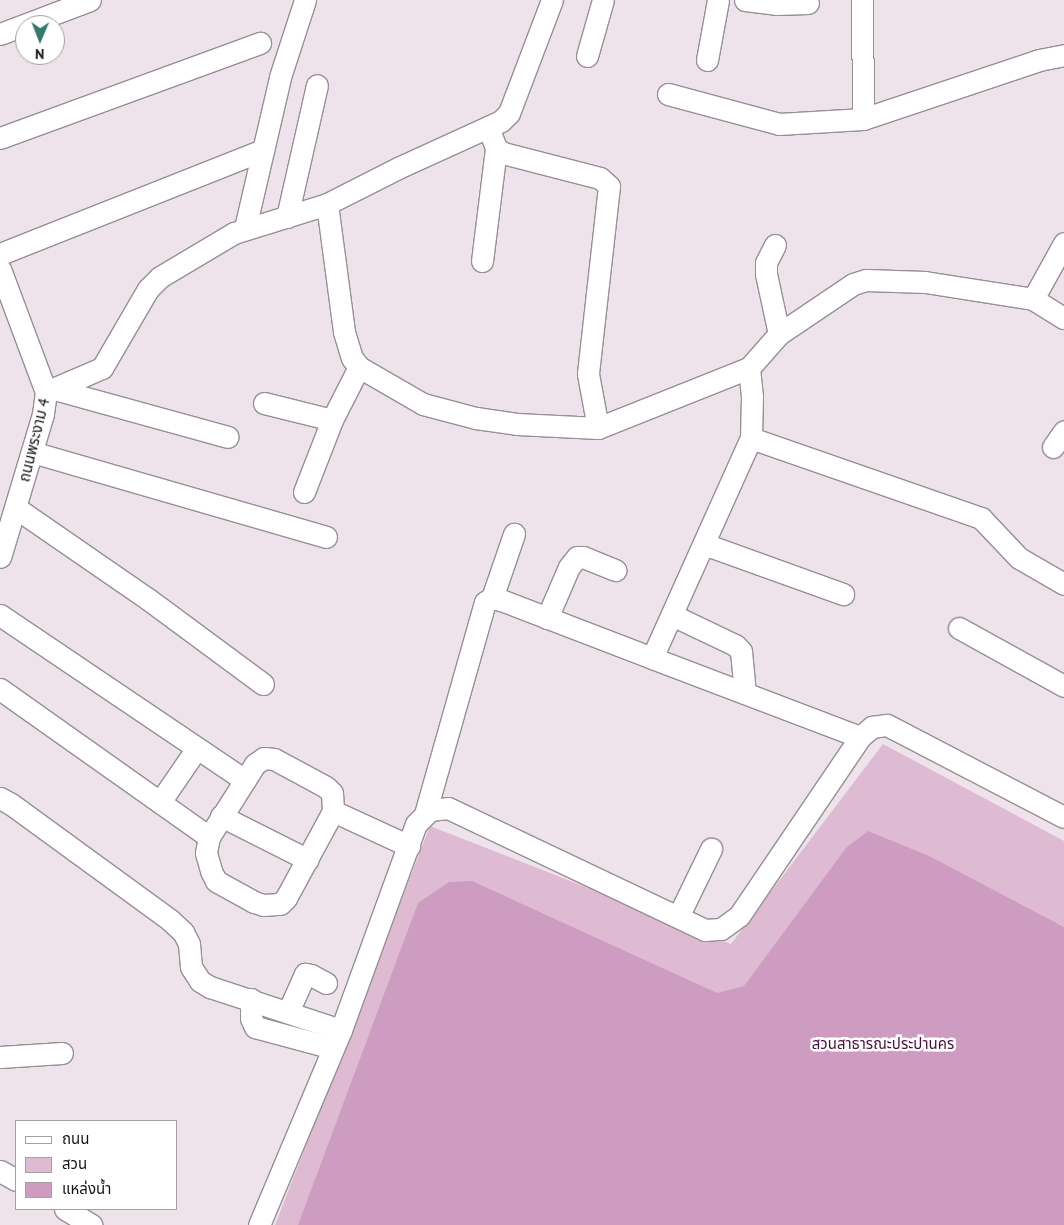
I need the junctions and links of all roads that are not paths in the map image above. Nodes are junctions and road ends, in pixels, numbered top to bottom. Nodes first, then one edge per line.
1 (90, 0) edge
2 (305, 0) edge
3 (552, 0) edge
4 (603, 0) edge
5 (718, 0) edge
6 (745, 0) edge
7 (862, 0) edge
8 (808, 3) dead end
9 (0, 34) edge
10 (260, 43) dead end
11 (1064, 55) edge
12 (587, 56) dead end
13 (706, 60) dead end
14 (316, 84) dead end
15 (668, 94) dead end
16 (863, 119) junction
17 (488, 127) junction
18 (0, 138) edge
19 (496, 148) junction
20 (263, 150) junction
21 (327, 204) junction
22 (287, 217) junction
23 (244, 228) junction
24 (1064, 244) edge
25 (775, 245) dead end
26 (0, 254) edge
27 (482, 261) dead end
28 (0, 269) edge
29 (1033, 300) junction
30 (1064, 318) edge
31 (779, 334) junction
32 (359, 367) junction
33 (749, 368) junction
34 (50, 391) junction
35 (264, 403) dead end
36 (332, 420) junction
37 (598, 428) junction
38 (228, 437) dead end
39 (751, 438) junction
40 (32, 452) junction
41 (304, 492) dead end
42 (16, 508) junction
43 (514, 534) dead end
44 (326, 537) dead end
45 (704, 544) junction
46 (0, 557) edge
47 (616, 570) dead end
48 (1064, 584) edge
49 (843, 594) dead end
50 (492, 598) junction
51 (0, 615) edge
52 (672, 615) junction
53 (546, 618) junction
54 (959, 628) dead end
55 (652, 658) junction
56 (263, 684) dead end
57 (1064, 686) edge
58 (0, 688) edge
59 (745, 693) junction
60 (860, 737) junction
61 (197, 748) junction
62 (245, 780) junction
63 (0, 798) edge
64 (160, 802) junction
65 (333, 811) junction
66 (425, 814) junction
67 (221, 816) junction
68 (1064, 817) edge
69 (209, 837) junction
70 (409, 846) junction
71 (711, 850) dead end
72 (308, 860) junction
73 (678, 917) junction
74 (326, 982) dead end
75 (251, 999) junction
76 (288, 1012) junction
77 (337, 1039) junction
78 (62, 1053) dead end
79 (0, 1057) edge
80 (0, 1171) edge
81 (15, 1179) edge
82 (67, 1210) edge
83 (92, 1225) edge
84 (260, 1225) edge

1 - 9 street
2 - 20 street
3 - 17 street
4 - 12 street
5 - 13 street
6 - 8 street
7 - 16 street
10 - 18 street
11 - 16 street
14 - 22 street
15 - 16 street
17 - 19 street
17 - 21 street
19 - 27 street
19 - 37 street
20 - 23 street
20 - 26 street
21 - 22 street
21 - 32 street
22 - 23 street
23 - 34 street
24 - 29 street
25 - 31 street
28 - 34 street, ถนนพระงาม 4
29 - 30 street
29 - 31 street
31 - 33 street
32 - 36 street
32 - 37 street
33 - 37 street
33 - 39 street
34 - 38 street
34 - 40 street, ถนนพระงาม 4
35 - 36 street
36 - 41 street
39 - 45 street
39 - 48 street
40 - 42 street, ถนนพระงาม 4
40 - 44 street
42 - 46 street, ถนนพระงาม 4
42 - 56 street
43 - 50 street
45 - 49 street
45 - 52 street
47 - 53 street
50 - 53 street
50 - 66 street
51 - 61 street
52 - 55 street
52 - 59 street
53 - 55 street
54 - 57 street
55 - 59 street
58 - 64 street
59 - 60 street
60 - 68 street
60 - 73 street
61 - 62 street
61 - 64 street
62 - 65 street
62 - 67 street
63 - 75 street
64 - 69 street
65 - 70 street
65 - 72 street
66 - 70 street
66 - 73 street
67 - 69 street
67 - 72 street
69 - 72 street
70 - 77 street
71 - 73 street
74 - 76 street
75 - 76 street
75 - 77 street
76 - 77 street
77 - 84 street
78 - 79 street
80 - 81 street
82 - 83 street

